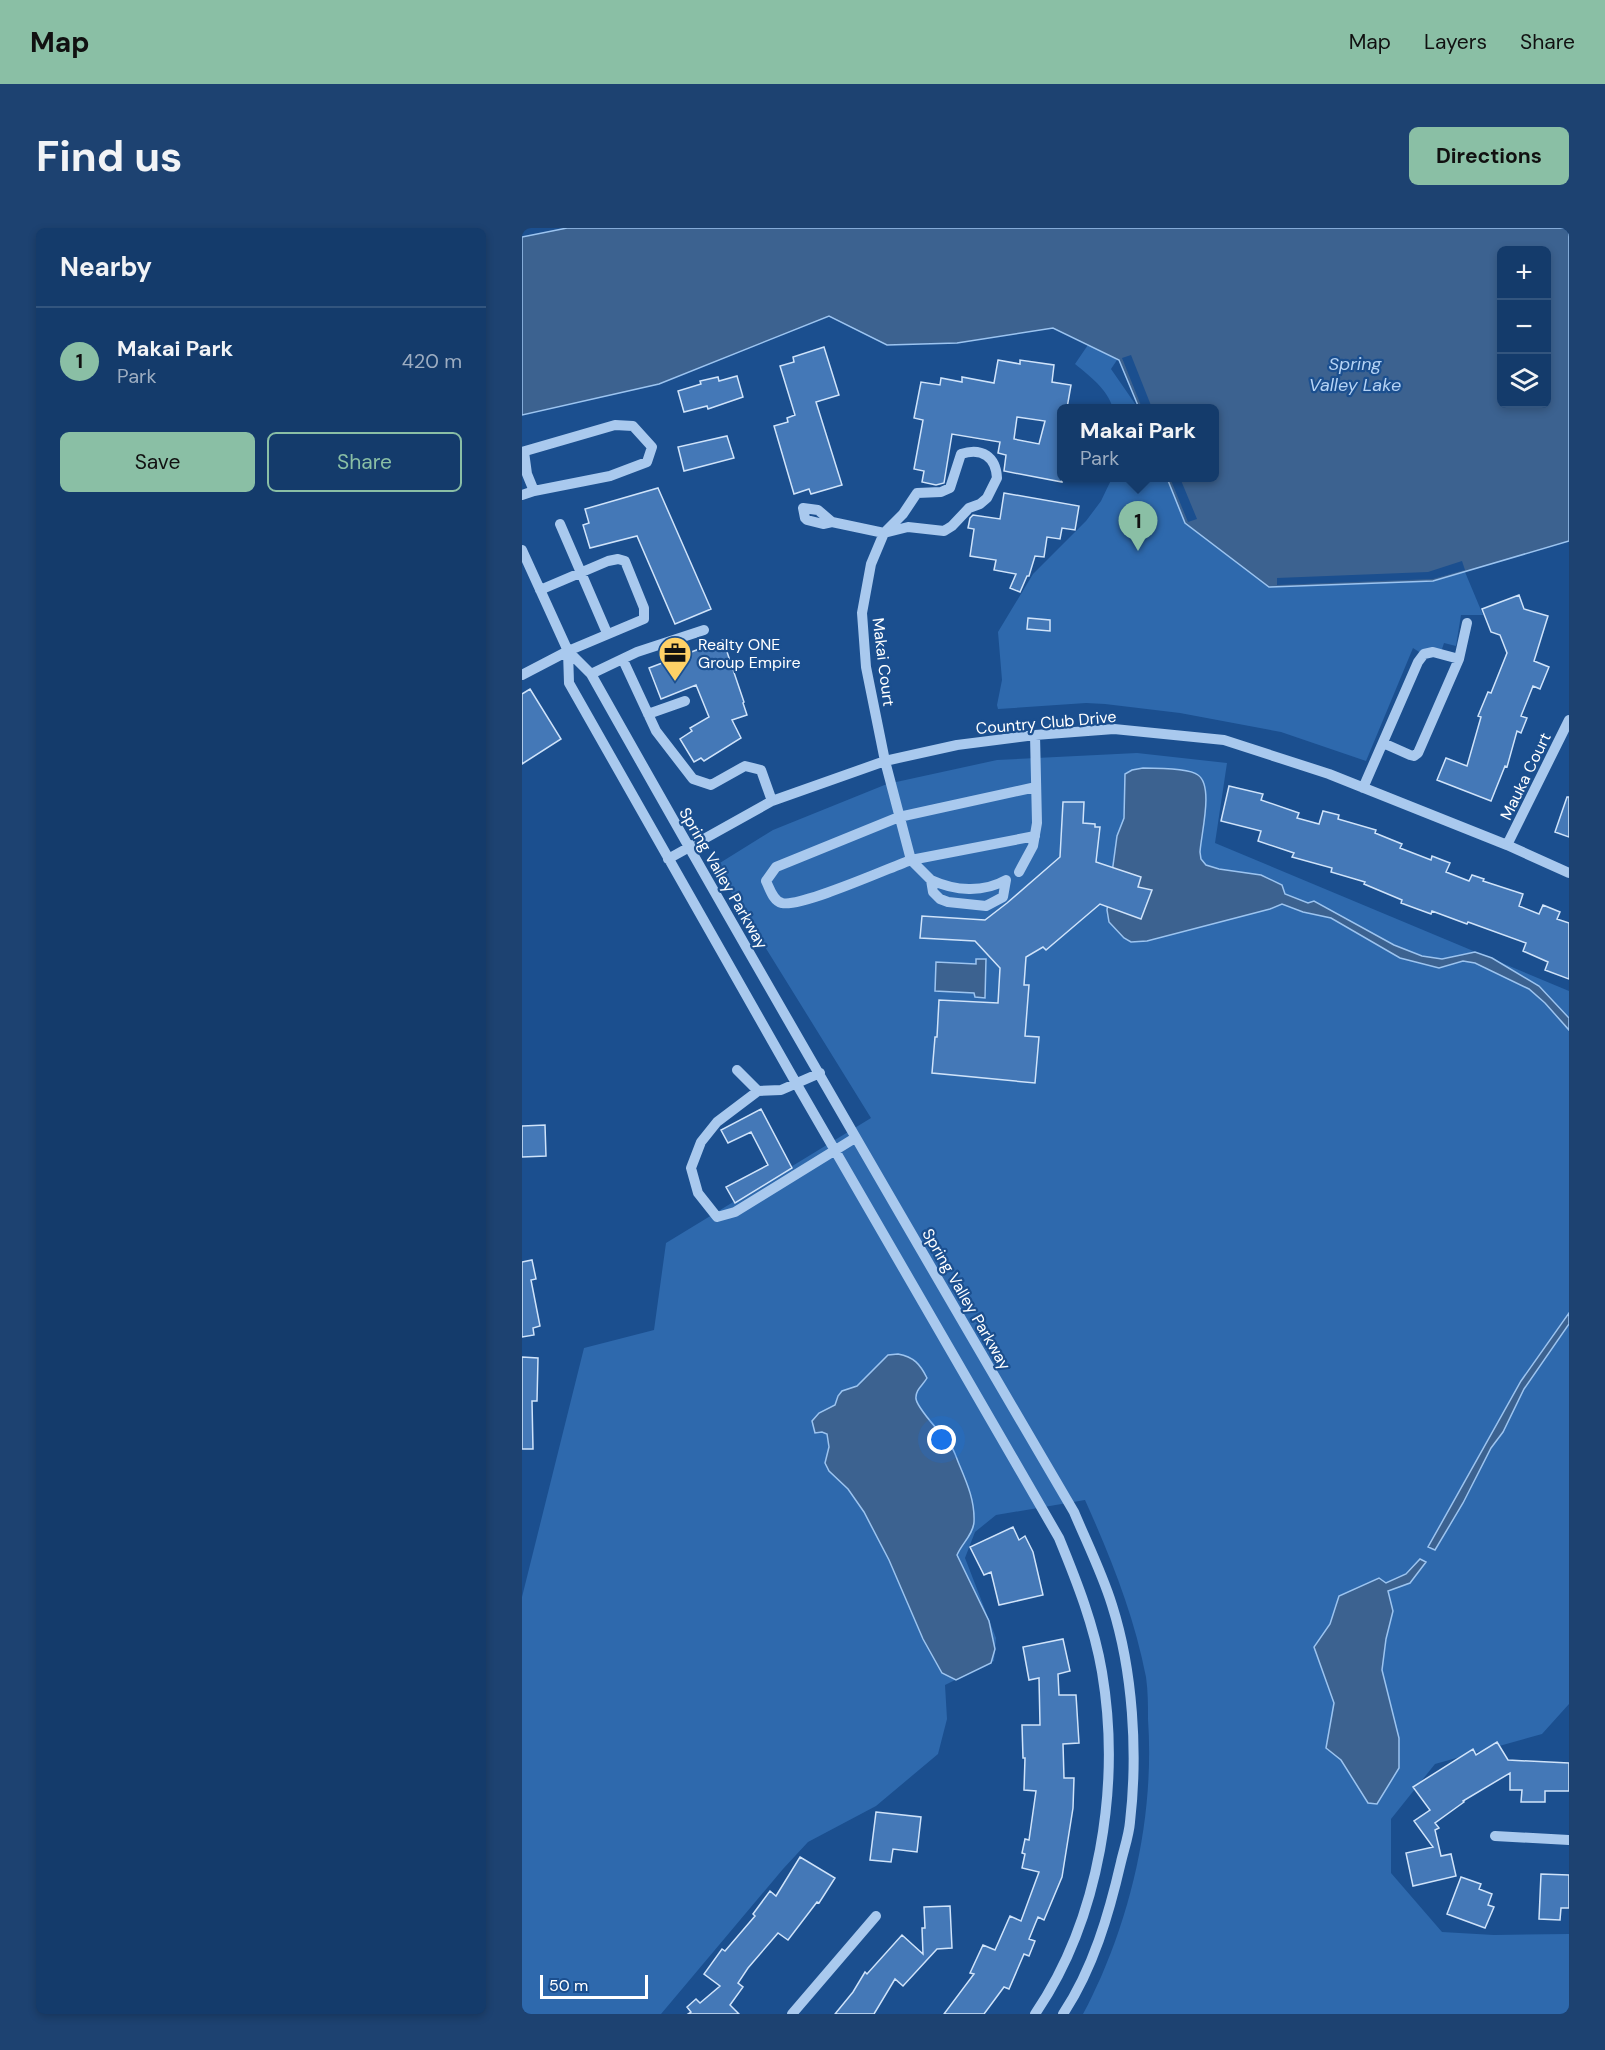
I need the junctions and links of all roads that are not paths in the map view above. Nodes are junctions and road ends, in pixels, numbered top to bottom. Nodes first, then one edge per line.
1 (523, 452) edge
2 (534, 490) junction
3 (522, 495) edge
4 (832, 522) dead end
5 (560, 524) dead end
6 (884, 533) junction
7 (522, 549) edge
8 (580, 573) junction
9 (540, 590) junction
10 (1467, 623) dead end
11 (704, 630) dead end
12 (607, 633) junction
13 (568, 651) junction
14 (1459, 659) junction
15 (623, 660) junction
16 (591, 674) junction
17 (522, 675) edge
18 (685, 701) dead end
19 (648, 714) junction
20 (1569, 720) edge
21 (1035, 735) junction
22 (1383, 743) junction
23 (885, 761) junction
24 (1036, 787) junction
25 (1363, 788) junction
26 (772, 801) junction
27 (899, 817) junction
28 (1035, 836) junction
29 (1507, 845) junction
30 (689, 848) junction
31 (668, 859) junction
32 (911, 860) junction
33 (1018, 872) dead end
34 (1569, 873) edge
35 (931, 880) junction
36 (737, 1070) dead end
37 (820, 1073) junction
38 (796, 1083) junction
39 (758, 1091) junction
40 (855, 1138) junction
41 (836, 1150) junction
42 (1495, 1836) dead end
43 (1569, 1840) edge
44 (876, 1916) dead end
45 (792, 2014) edge
46 (1035, 2014) edge
47 (1063, 2014) edge

1 - 2 street
1 - 2 street
2 - 3 street
4 - 6 street
5 - 8 street
6 - 6 street
6 - 23 street, Makai Court
7 - 9 street, Spring Valley Parkway
8 - 9 street
8 - 12 street
8 - 12 street
9 - 13 street, Spring Valley Parkway
10 - 14 street
11 - 15 street
12 - 13 street
13 - 16 street, Spring Valley Parkway
13 - 17 street
13 - 31 street, Spring Valley Parkway
14 - 22 street
14 - 22 street
15 - 16 street
15 - 19 street
16 - 30 street, Spring Valley Parkway
18 - 19 street
19 - 26 street
20 - 29 street, Mauka Court
21 - 23 street, Country Club Drive
21 - 24 street
21 - 25 street, Country Club Drive
22 - 25 street
23 - 26 street, Country Club Drive
23 - 27 street, Makai Court
24 - 27 street
24 - 28 street
25 - 29 street, Country Club Drive
26 - 30 street, Country Club Drive
27 - 32 street, Makai Court
27 - 32 street
28 - 32 street
28 - 33 street
29 - 34 street, Country Club Drive
30 - 31 street, Country Club Drive
30 - 37 street, Spring Valley Parkway
31 - 38 street, Spring Valley Parkway
32 - 35 street
35 - 35 street
36 - 39 street
37 - 38 street
37 - 40 street, Spring Valley Parkway
38 - 39 street
38 - 41 street, Spring Valley Parkway
39 - 41 street
40 - 41 street
40 - 47 street, Spring Valley Parkway
41 - 46 street, Spring Valley Parkway
42 - 43 street
44 - 45 street

